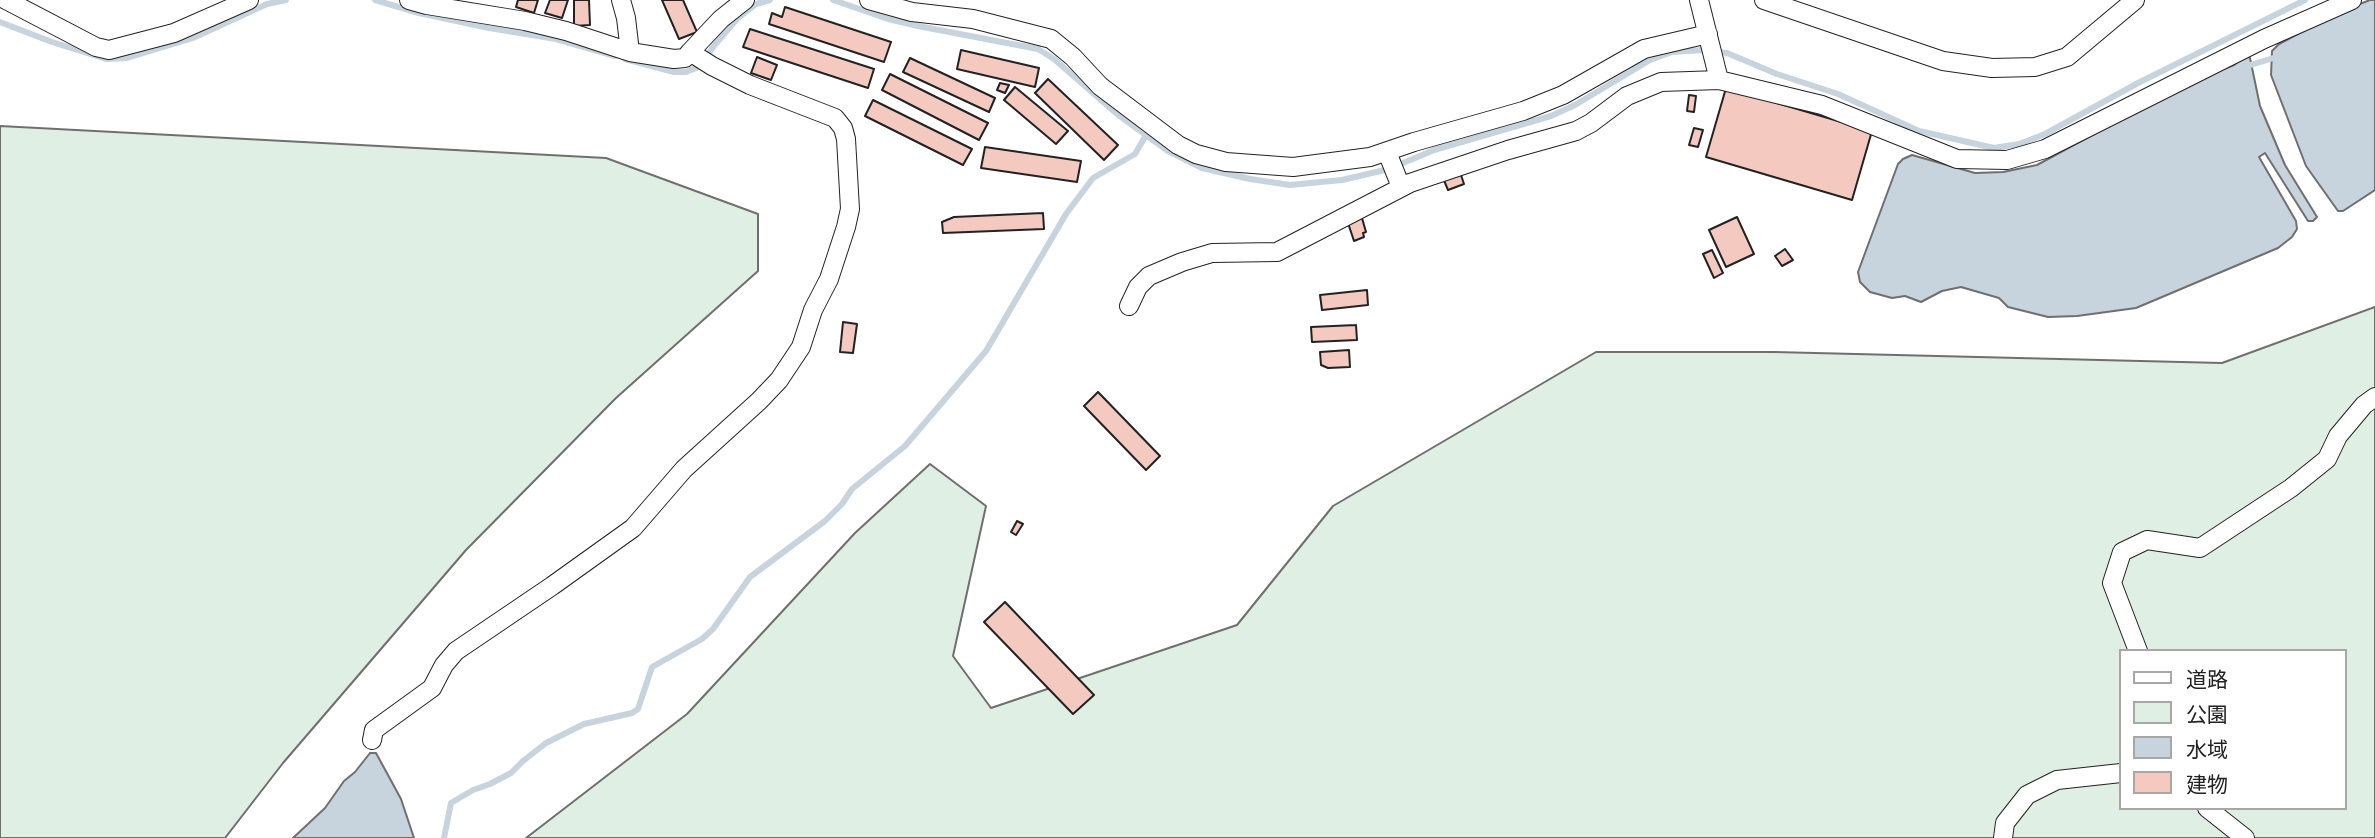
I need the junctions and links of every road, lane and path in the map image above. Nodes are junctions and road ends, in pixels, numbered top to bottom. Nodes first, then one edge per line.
1 (6, 0) edge
2 (249, 0) edge
3 (409, 0) edge
4 (621, 0) edge
5 (745, 0) edge
6 (869, 0) edge
7 (1699, 0) edge
8 (1764, 0) edge
9 (2135, 0) edge
10 (2352, 0) edge
11 (1709, 38) junction
12 (631, 52) junction
13 (701, 59) junction
14 (1718, 73) junction
15 (1394, 169) junction
16 (1129, 306) dead end
17 (2375, 397) edge
18 (2137, 649) edge
19 (372, 740) dead end
20 (2120, 773) edge
21 (2210, 810) edge
22 (2003, 838) edge
23 (2245, 838) edge

1 - 2 street
3 - 12 street
4 - 12 street
5 - 13 street
6 - 15 street
7 - 11 street
8 - 9 street
10 - 14 street
11 - 14 street
11 - 15 street
12 - 13 street
13 - 19 street
14 - 15 street
15 - 16 street
17 - 18 street
20 - 22 street
21 - 23 street

